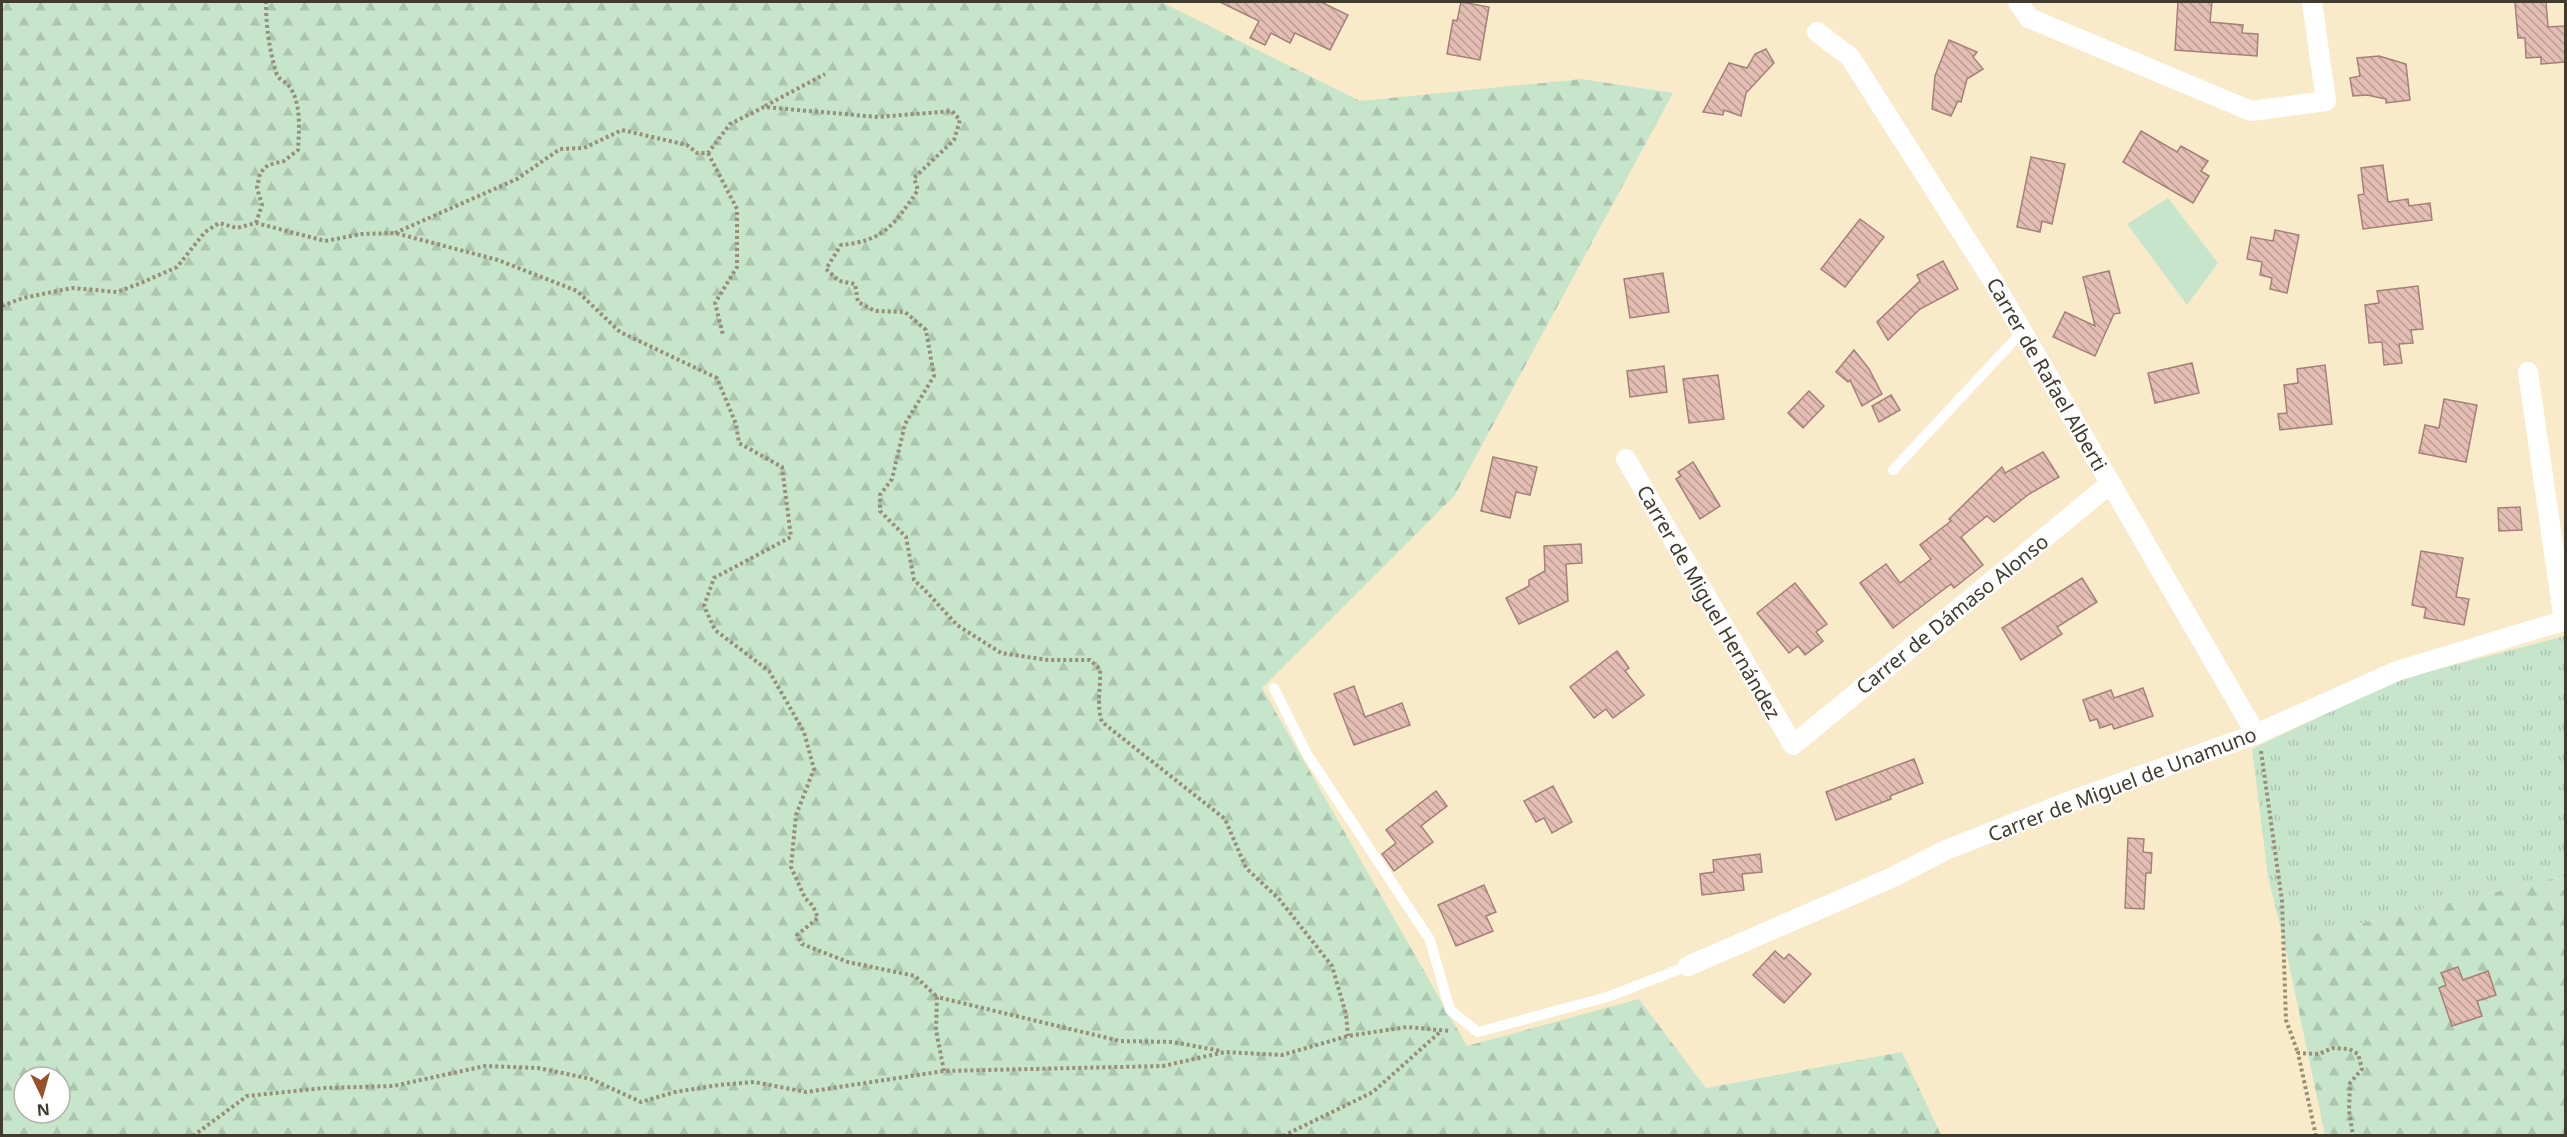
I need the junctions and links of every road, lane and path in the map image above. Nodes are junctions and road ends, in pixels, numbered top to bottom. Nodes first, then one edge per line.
1 (266, 2) edge
2 (2018, 2) edge
3 (2312, 2) edge
4 (1817, 32) dead end
5 (825, 74) dead end
6 (764, 107) junction
7 (708, 153) junction
8 (256, 223) junction
9 (395, 233) junction
10 (2, 306) edge
11 (2022, 332) junction
12 (723, 335) dead end
13 (2528, 372) dead end
14 (1626, 459) dead end
15 (1893, 470) dead end
16 (2111, 483) junction
17 (2565, 621) edge
18 (1274, 688) dead end
19 (2256, 734) junction
20 (1793, 745) joint
21 (1688, 966) joint
22 (937, 997) junction
23 (1441, 1030) junction
24 (1478, 1032) junction
25 (1348, 1036) junction
26 (1225, 1052) junction
27 (2298, 1053) junction
28 (944, 1071) junction
29 (194, 1136) edge
30 (1283, 1136) edge
31 (2316, 1136) edge
32 (2353, 1136) edge

1 - 8 path
2 - 3 street
4 - 11 street, Carrer de Rafael Alberti
5 - 6 path
6 - 7 path
6 - 25 path
7 - 9 path
7 - 12 path
8 - 9 path
8 - 10 path
9 - 22 path
11 - 15 lane
11 - 16 street, Carrer de Rafael Alberti
13 - 17 street, Carrer de Miguel de Unamuno
14 - 20 street, Carrer de Miguel Hernández
16 - 19 street, Carrer de Rafael Alberti
16 - 20 street, Carrer de Dámaso Alonso
17 - 19 street, Carrer de Miguel de Unamuno
18 - 24 lane
19 - 21 street, Carrer de Miguel de Unamuno
19 - 27 path
21 - 24 lane
22 - 26 path
22 - 28 path
23 - 24 path
23 - 25 path
23 - 30 path
25 - 26 path
26 - 28 path
27 - 31 path
27 - 32 path
28 - 29 path

